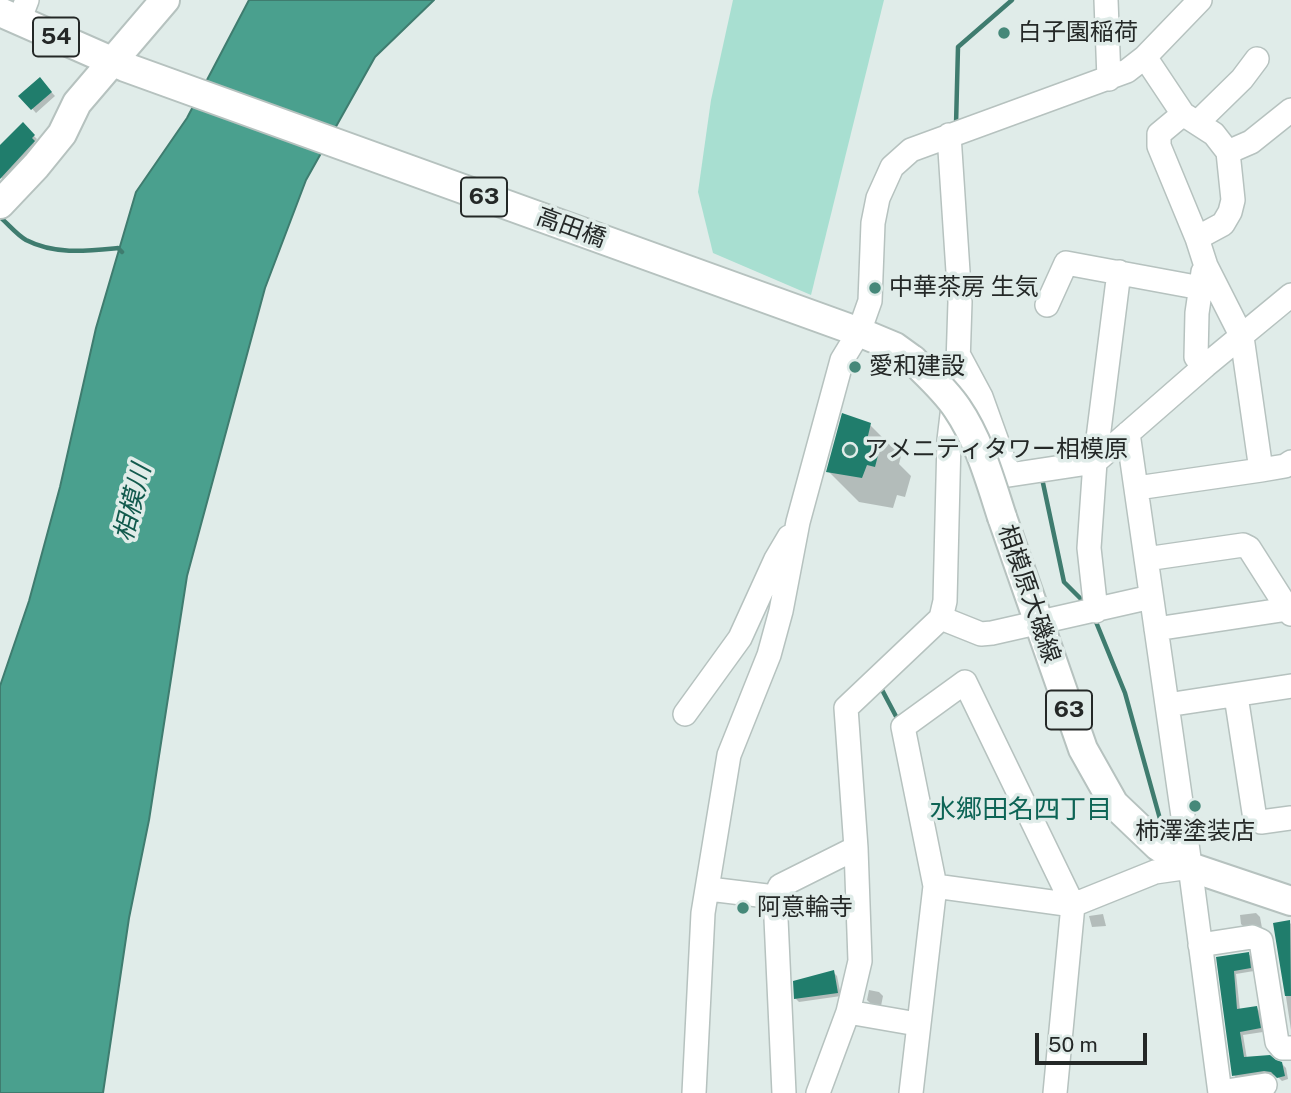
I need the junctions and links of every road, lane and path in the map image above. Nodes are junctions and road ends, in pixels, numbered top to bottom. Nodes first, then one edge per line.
1 (165, 0) edge
2 (1106, 0) edge
3 (1200, 0) edge
4 (15, 11) edge
5 (1145, 57) junction
6 (1257, 59) dead end
7 (118, 64) junction
8 (1109, 79) junction
9 (1291, 110) edge
10 (1191, 118) junction
11 (957, 132) junction
12 (1228, 152) junction
13 (0, 204) edge
14 (1197, 237) junction
15 (1119, 272) junction
16 (1203, 277) junction
17 (1291, 295) edge
18 (1046, 305) dead end
19 (851, 329) junction
20 (1242, 337) junction
21 (958, 354) junction
22 (1205, 366) junction
23 (1128, 433) junction
24 (1096, 462) junction
25 (1289, 467) edge
26 (1261, 470) junction
27 (1136, 488) junction
28 (798, 522) junction
29 (1146, 559) junction
30 (1151, 597) junction
31 (1289, 611) edge
32 (1087, 613) junction
33 (946, 621) junction
34 (1040, 623) junction
35 (1156, 629) junction
36 (1291, 686) edge
37 (1236, 696) junction
38 (1167, 705) junction
39 (685, 714) dead end
40 (1291, 818) edge
41 (856, 848) junction
42 (1190, 867) junction
43 (935, 886) junction
44 (709, 889) junction
45 (775, 897) junction
46 (1291, 901) edge
47 (1073, 905) junction
48 (1200, 945) junction
49 (848, 1012) junction
50 (917, 1024) junction
51 (1291, 1048) edge
52 (1265, 1085) dead end
53 (694, 1093) edge
54 (784, 1093) edge
55 (818, 1093) edge
56 (911, 1093) edge
57 (1055, 1093) edge
58 (1220, 1093) edge

1 - 7 main road
2 - 8 street
3 - 5 street
4 - 7 main road, 54
5 - 8 street
5 - 10 street
6 - 10 street
7 - 13 main road
7 - 19 main road, 高田橋 / 63
8 - 11 street
9 - 12 street
10 - 12 street
10 - 14 street
11 - 19 street
11 - 21 street
12 - 14 street
14 - 16 street
15 - 16 street
15 - 18 street
15 - 24 street
16 - 20 street
16 - 22 street
17 - 20 street
19 - 28 street
19 - 34 main road, 相模原大磯線 / 63, bridge
20 - 22 street
20 - 26 street
21 - 24 street
21 - 33 street
22 - 23 street
23 - 24 street
23 - 27 street
24 - 32 street
25 - 26 street
26 - 27 street
27 - 29 street
28 - 39 street
28 - 44 street
29 - 30 street
29 - 31 street
30 - 32 street
30 - 35 street
31 - 35 street
32 - 34 street
33 - 34 street
33 - 41 street
34 - 42 main road, 相模原大磯線 / 63
35 - 38 street
36 - 37 street
37 - 38 street
37 - 40 street
38 - 42 street
41 - 45 street
41 - 49 street
42 - 46 main road, 相模原大磯線 / 63
42 - 47 street
42 - 48 street
43 - 47 street
43 - 47 street
43 - 50 street
44 - 45 street
44 - 53 street
45 - 54 street
47 - 57 street
48 - 51 street
48 - 58 street
49 - 50 street
49 - 55 street
50 - 56 street
52 - 58 street

